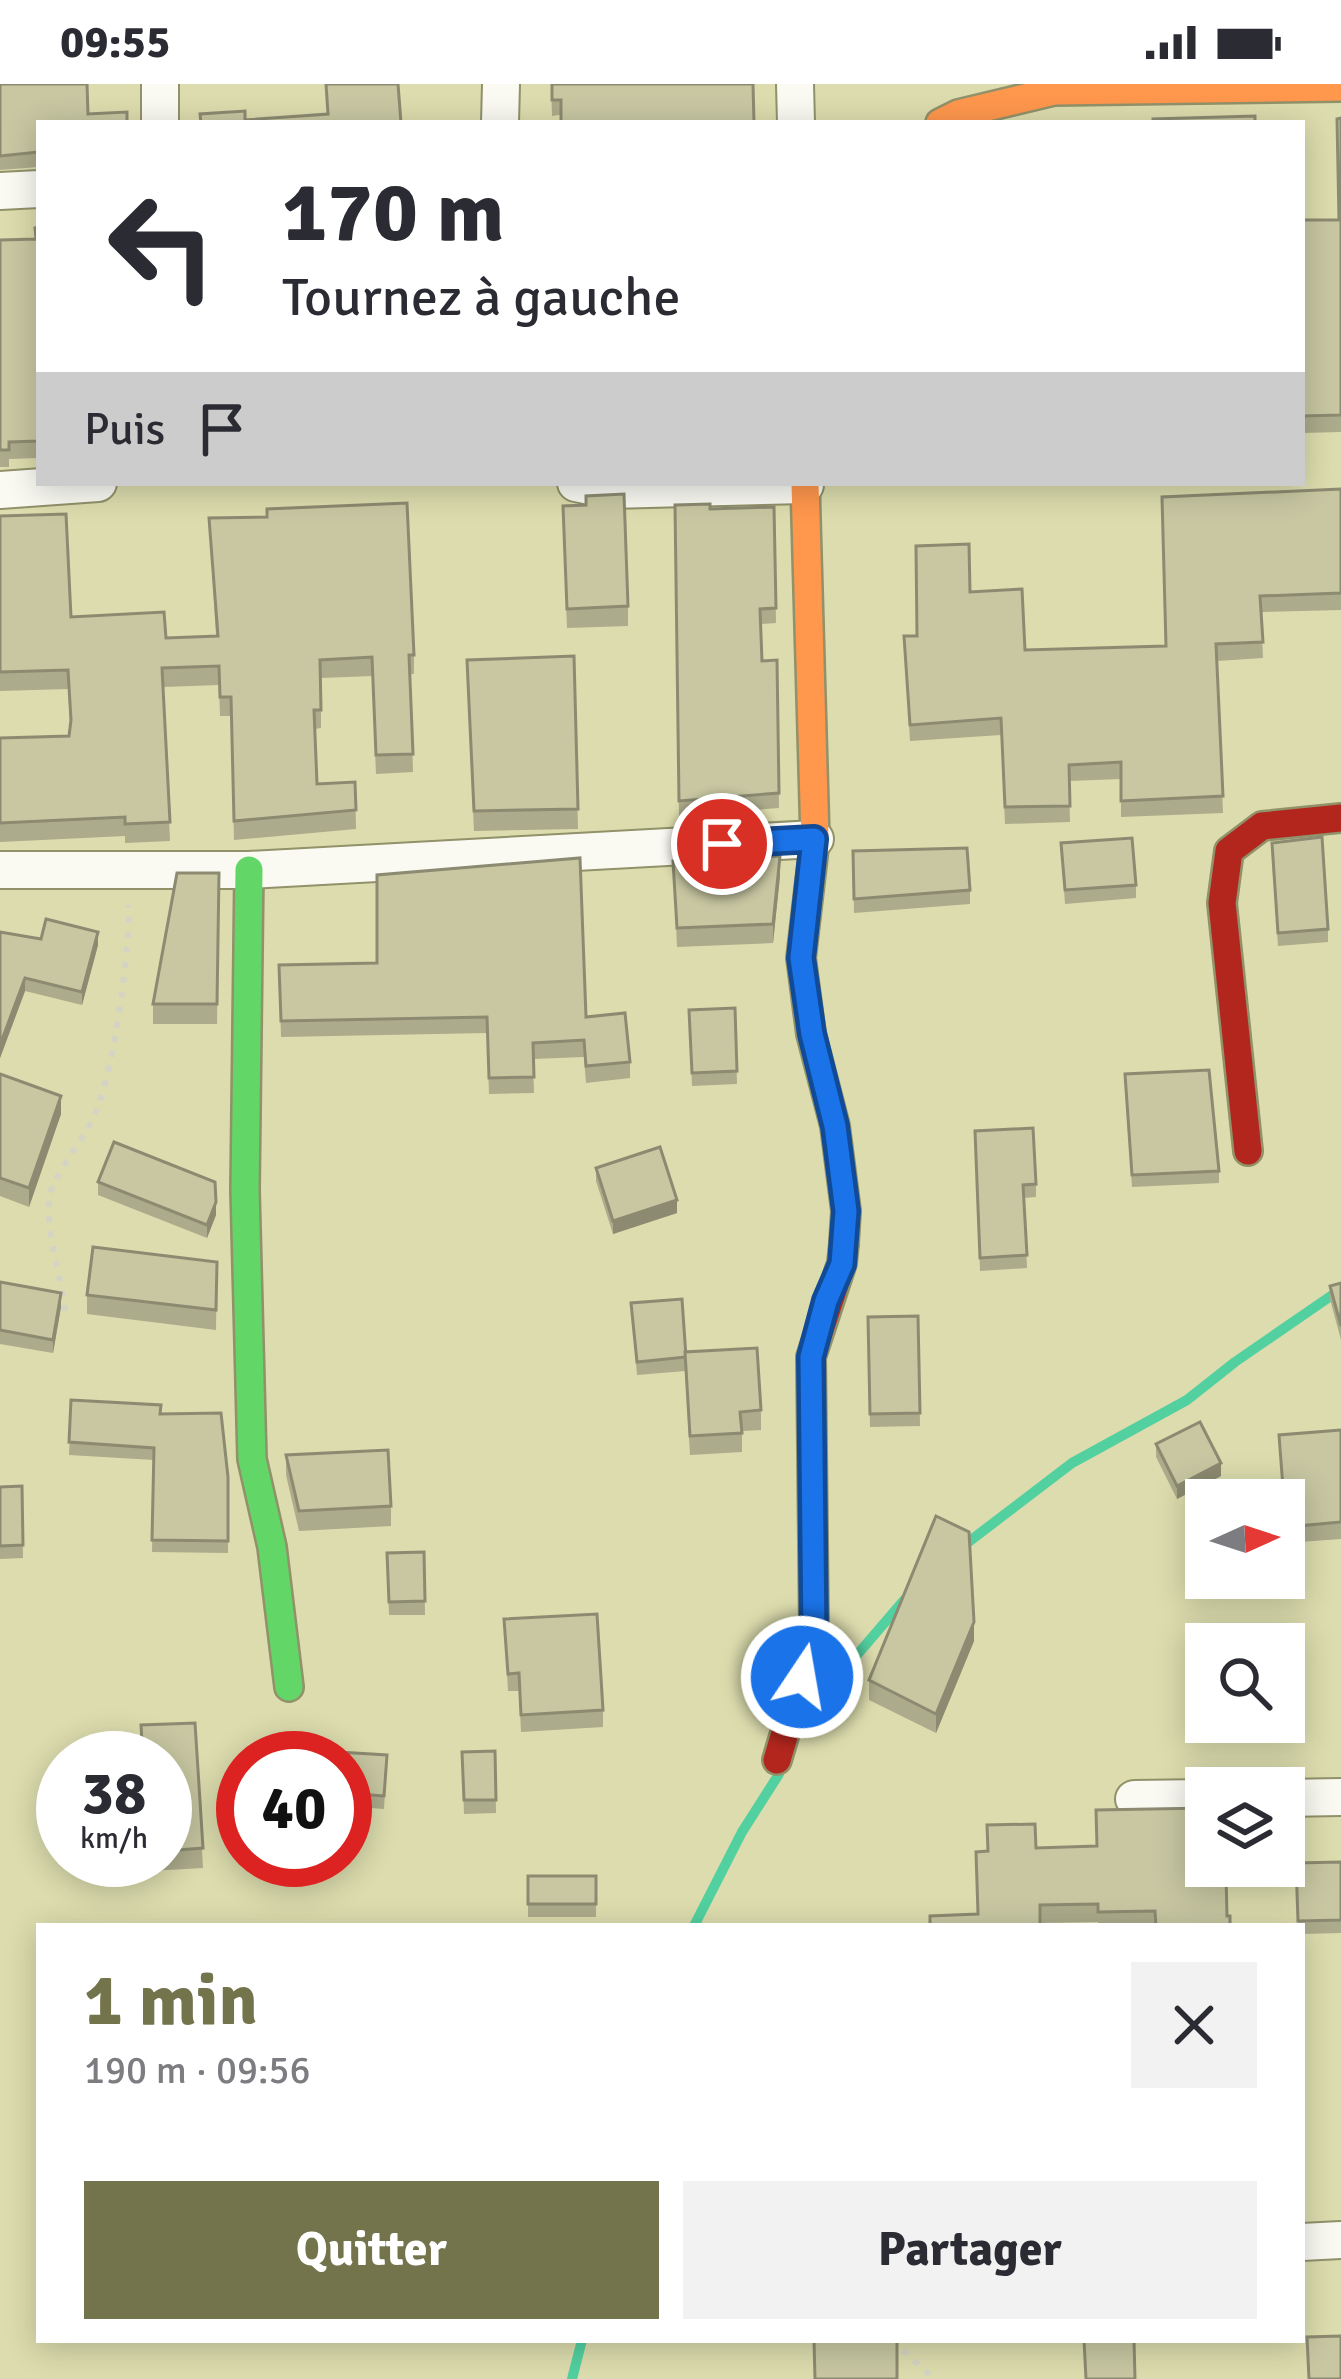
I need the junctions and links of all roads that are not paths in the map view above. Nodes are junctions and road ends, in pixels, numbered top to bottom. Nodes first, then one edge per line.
1 (160, 84) edge
2 (501, 84) edge
3 (795, 84) edge
4 (1341, 87) edge
5 (160, 120) edge
6 (500, 120) edge
7 (796, 120) edge
8 (946, 120) edge
9 (36, 189) edge
10 (0, 191) edge
11 (56, 486) edge
12 (590, 486) edge
13 (740, 486) edge
14 (805, 486) edge
15 (0, 490) edge
16 (1341, 818) edge
17 (814, 839) junction
18 (0, 870) edge
19 (249, 870) junction
20 (1248, 1151) dead end
21 (289, 1687) dead end
22 (777, 1760) dead end
23 (1341, 1797) edge
24 (1185, 1798) edge
25 (1305, 1798) edge
26 (1134, 1799) dead end
27 (1341, 2240) edge
28 (1305, 2242) edge

1 - 5 street
2 - 6 street
3 - 7 street
4 - 8 street
9 - 10 street
11 - 15 street
12 - 13 street
14 - 17 street
16 - 20 street
17 - 19 street
17 - 22 street
18 - 19 street
19 - 21 street
23 - 25 street
24 - 26 street
27 - 28 street

